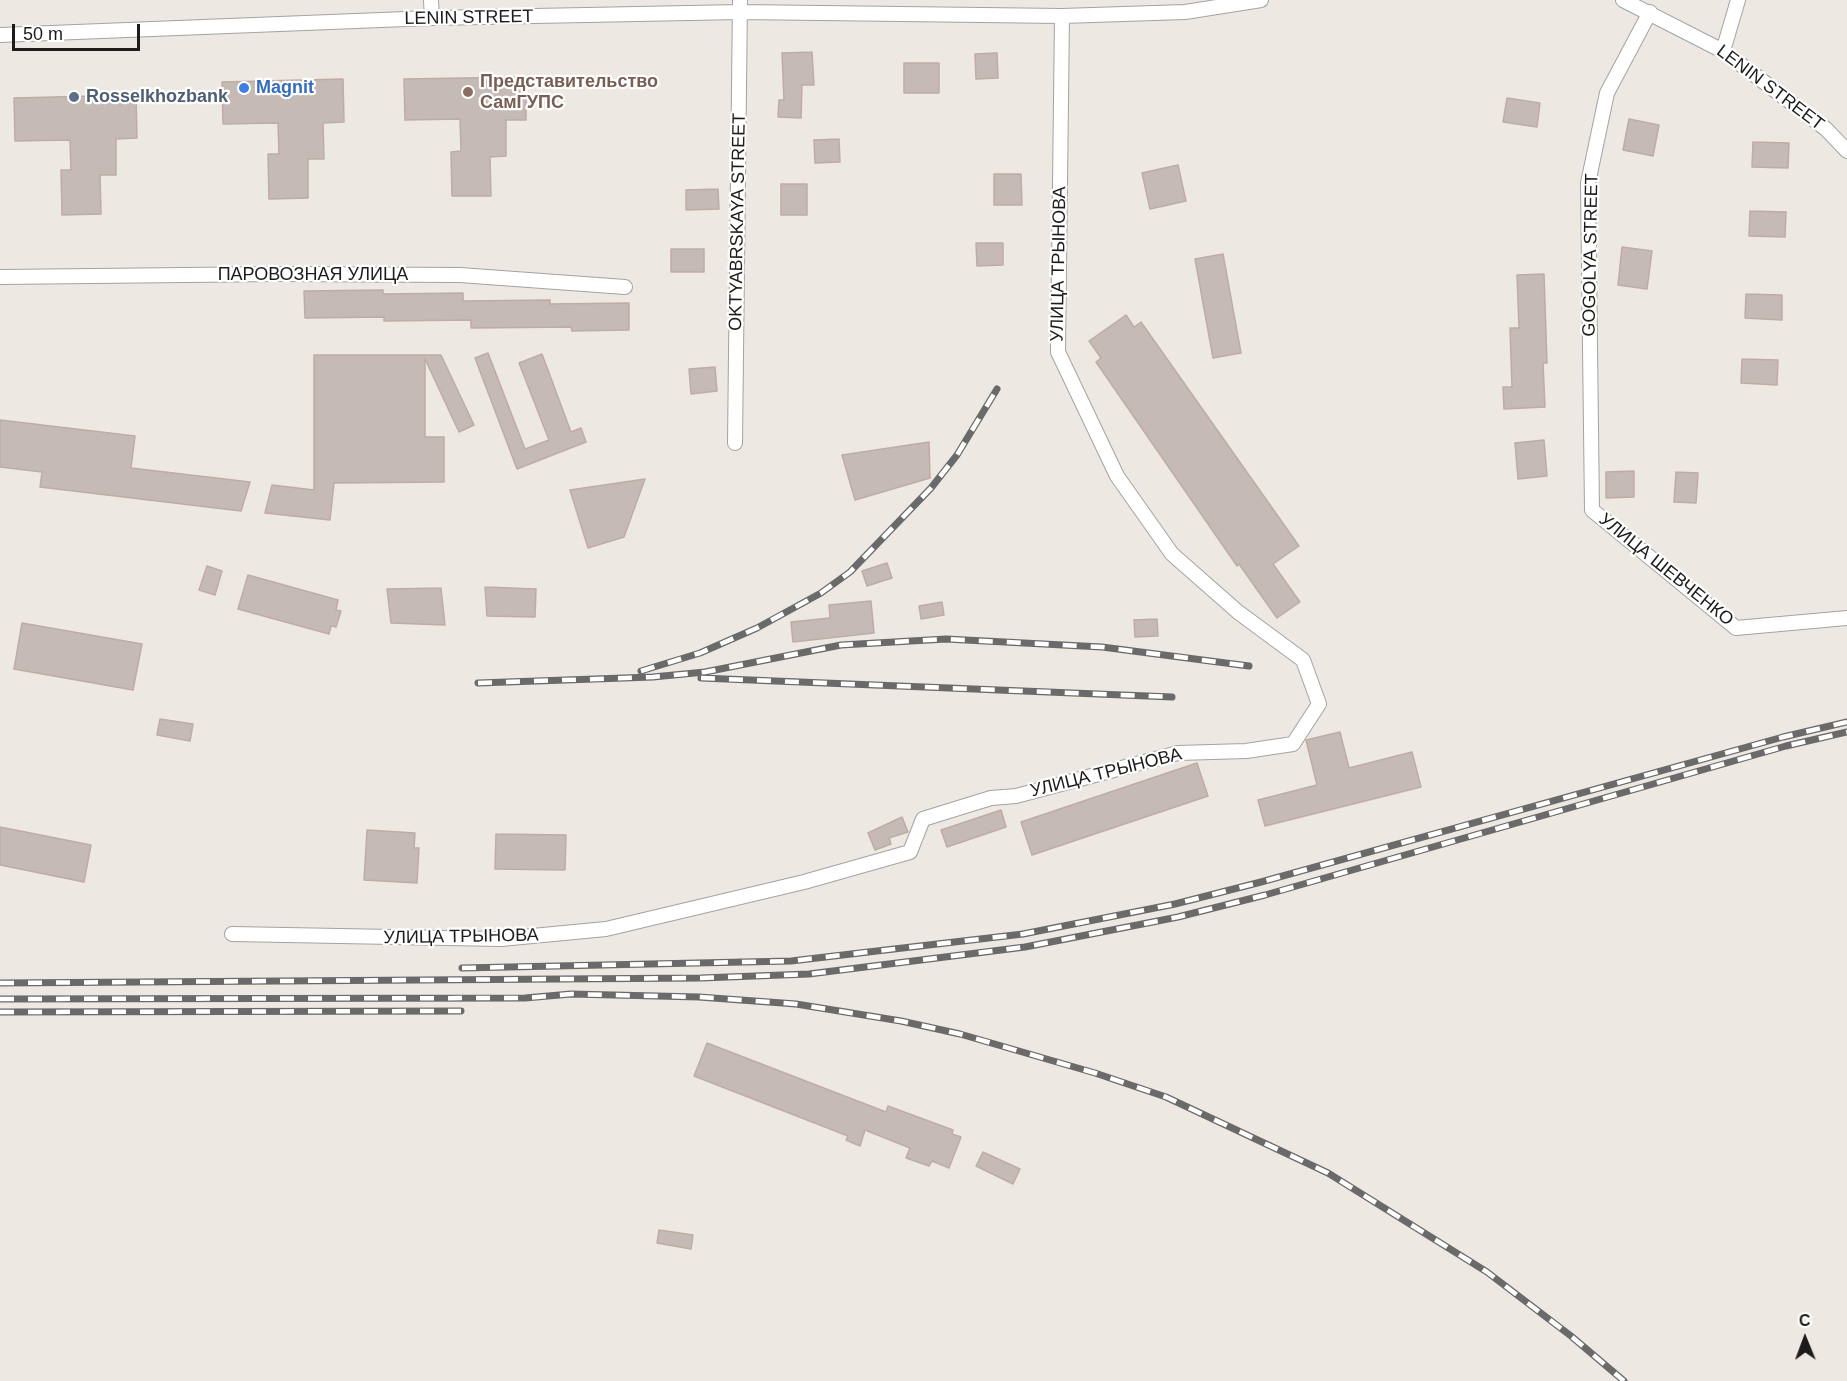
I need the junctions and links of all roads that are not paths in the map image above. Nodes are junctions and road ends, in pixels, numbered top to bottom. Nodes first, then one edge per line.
1 (431, 0) edge
2 (1020, 0) edge
3 (1261, 0) edge
4 (1623, 0) edge
5 (1738, 0) edge
6 (740, 6) edge
7 (1650, 12) junction
8 (1020, 15) junction
9 (1062, 16) junction
10 (432, 18) junction
11 (0, 35) edge
12 (1723, 51) junction
13 (1847, 151) edge
14 (0, 278) edge
15 (625, 287) dead end
16 (735, 443) dead end
17 (1592, 510) joint
18 (1847, 618) edge
19 (232, 934) dead end

1 - 10 street
2 - 8 street
3 - 9 street, LENIN STREET
4 - 7 street, LENIN STREET
5 - 12 street
6 - 8 street, LENIN STREET
6 - 10 street, LENIN STREET
6 - 16 street, OKTYABRSKAYA STREET
7 - 12 street, LENIN STREET
7 - 17 street, GOGOLYA STREET
8 - 9 street, LENIN STREET
9 - 19 street, УЛИЦА ТРЫНОВА
10 - 11 street, LENIN STREET
12 - 13 street, LENIN STREET
14 - 15 street, ПАРОВОЗНАЯ УЛИЦА
17 - 18 street, УЛИЦА ШЕВЧЕНКО

